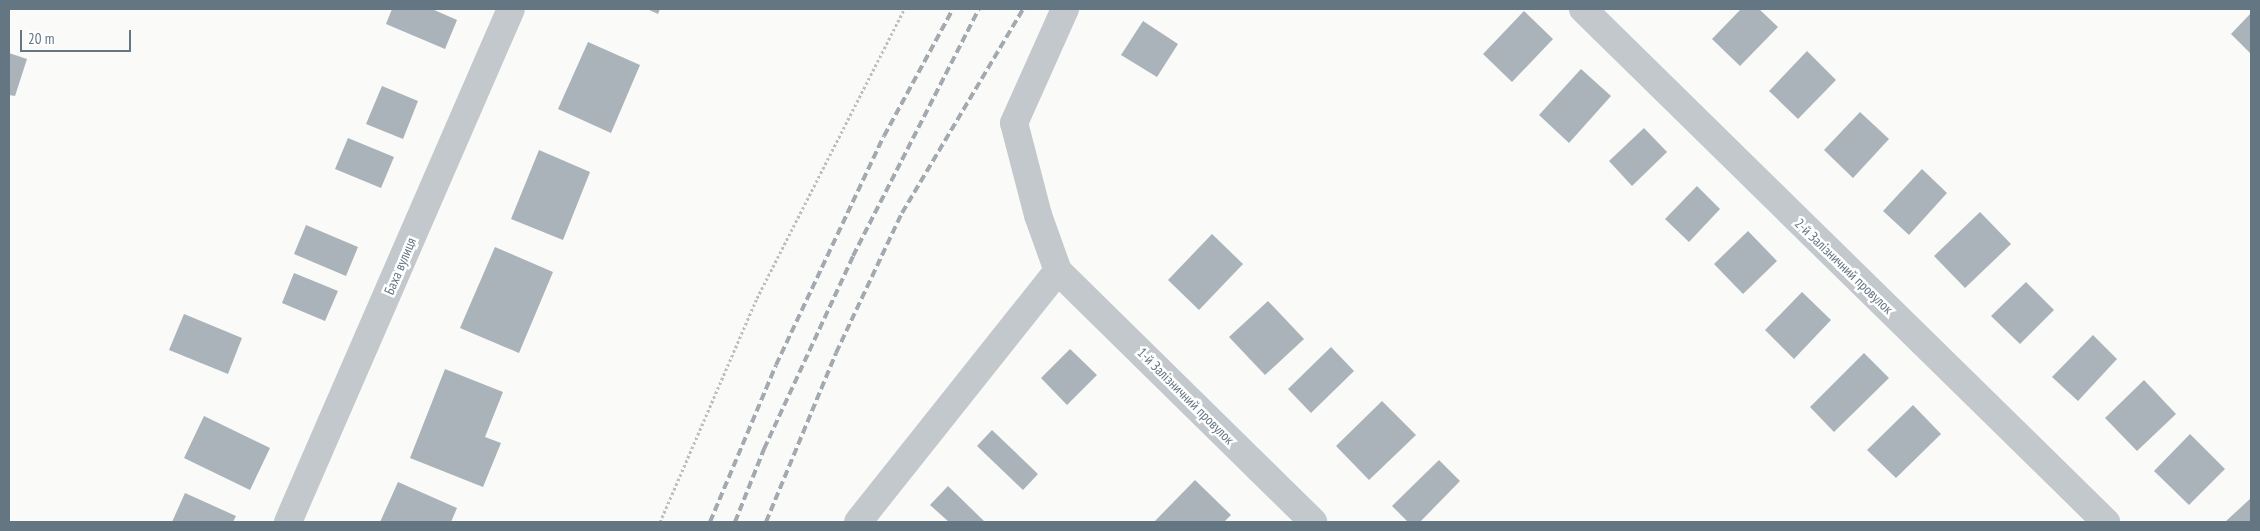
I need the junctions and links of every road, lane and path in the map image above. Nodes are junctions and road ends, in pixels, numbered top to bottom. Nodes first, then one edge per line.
1 (512, 9) edge
2 (904, 9) edge
3 (1065, 9) edge
4 (1583, 9) edge
5 (1058, 271) junction
6 (288, 522) edge
7 (660, 522) edge
8 (858, 522) edge
9 (1313, 522) edge
10 (2106, 522) edge

1 - 6 street, Баха вулиця
2 - 7 path
3 - 5 street
4 - 10 street, 2-й Залізничний провулок
5 - 8 street
5 - 9 street, 1-й Залізничний провулок

